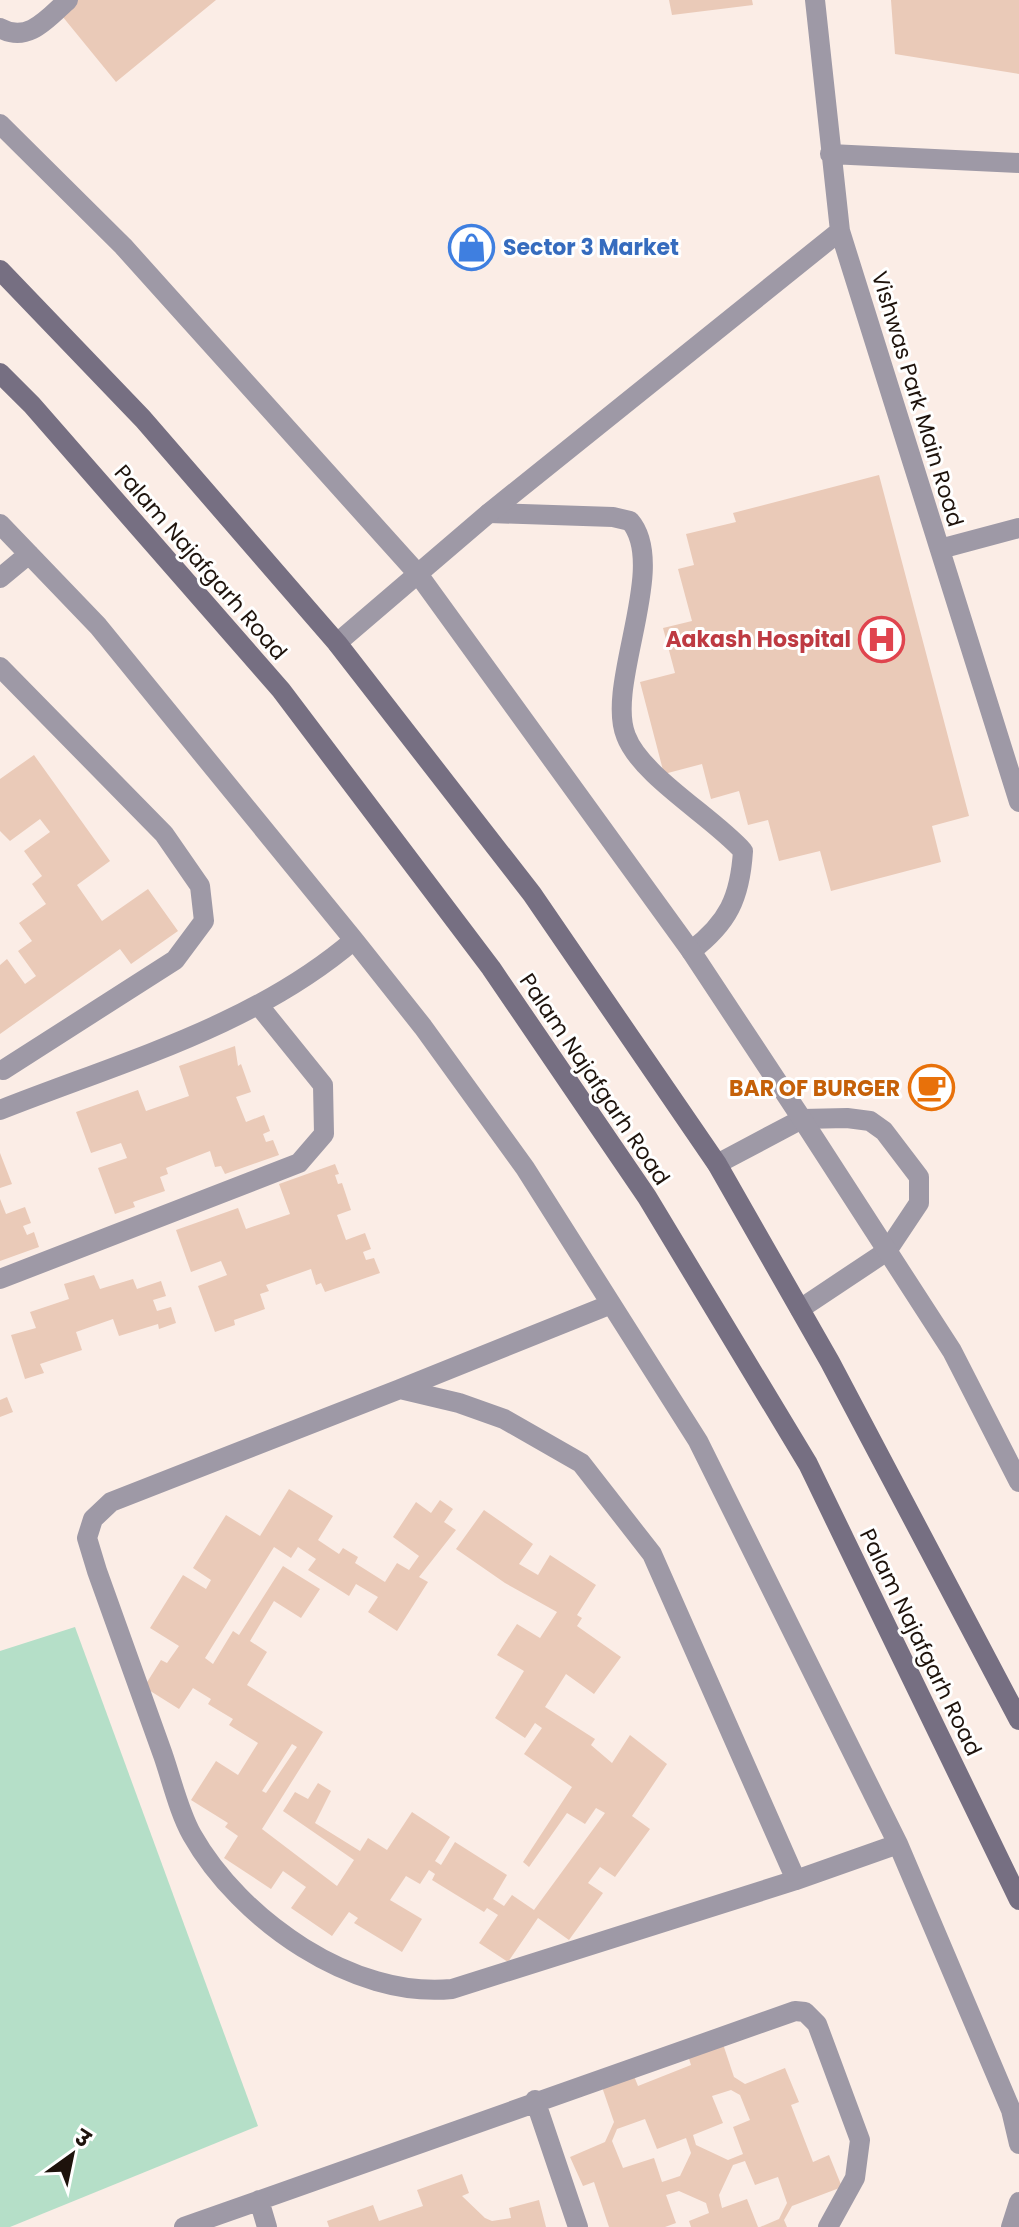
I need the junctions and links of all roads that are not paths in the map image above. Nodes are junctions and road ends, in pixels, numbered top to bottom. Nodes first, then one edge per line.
1 (68, 0) edge
2 (815, 0) edge
3 (0, 28) edge
4 (0, 124) edge
5 (830, 154) junction
6 (1019, 163) edge
7 (840, 231) junction
8 (0, 270) edge
9 (0, 373) edge
10 (489, 513) junction
11 (0, 524) edge
12 (1019, 528) edge
13 (940, 549) junction
14 (29, 554) junction
15 (418, 574) junction
16 (0, 578) edge
17 (337, 643) junction
18 (0, 667) edge
19 (1019, 802) edge
20 (354, 940) junction
21 (691, 951) junction
22 (260, 1007) junction
23 (3, 1070) dead end
24 (0, 1110) edge
25 (802, 1119) junction
26 (717, 1164) junction
27 (887, 1251) junction
28 (0, 1279) edge
29 (609, 1305) junction
30 (800, 1309) junction
31 (400, 1389) junction
32 (1019, 1482) edge
33 (1019, 1720) edge
34 (898, 1844) junction
35 (796, 1880) junction
36 (1019, 1900) edge
37 (535, 2100) junction
38 (1019, 2144) edge
39 (259, 2200) junction
40 (1019, 2202) edge
41 (184, 2227) edge
42 (267, 2227) edge
43 (578, 2227) edge
44 (828, 2227) edge
45 (1011, 2227) edge

1 - 3 street
2 - 5 street, Vishwas Park Main Road
4 - 15 street
5 - 6 street
5 - 7 street, Vishwas Park Main Road
7 - 10 street
7 - 13 street, Vishwas Park Main Road
8 - 17 main road
9 - 36 main road, Palam Najafgarh Road
10 - 15 street
10 - 21 street
11 - 14 street
12 - 13 street
13 - 19 street, Vishwas Park Main Road
14 - 16 street
14 - 20 street
15 - 17 street
15 - 21 street
17 - 26 main road
18 - 23 street
20 - 22 street
20 - 29 street
21 - 25 street
22 - 24 street
22 - 28 street
25 - 26 street
25 - 27 street
25 - 27 street
26 - 30 main road
27 - 30 street
27 - 32 street
29 - 31 street
29 - 34 street
30 - 33 main road
31 - 35 street
31 - 35 street
34 - 35 street
34 - 38 street
37 - 39 street
37 - 43 street
37 - 44 street
39 - 41 street
39 - 42 street
40 - 45 street

